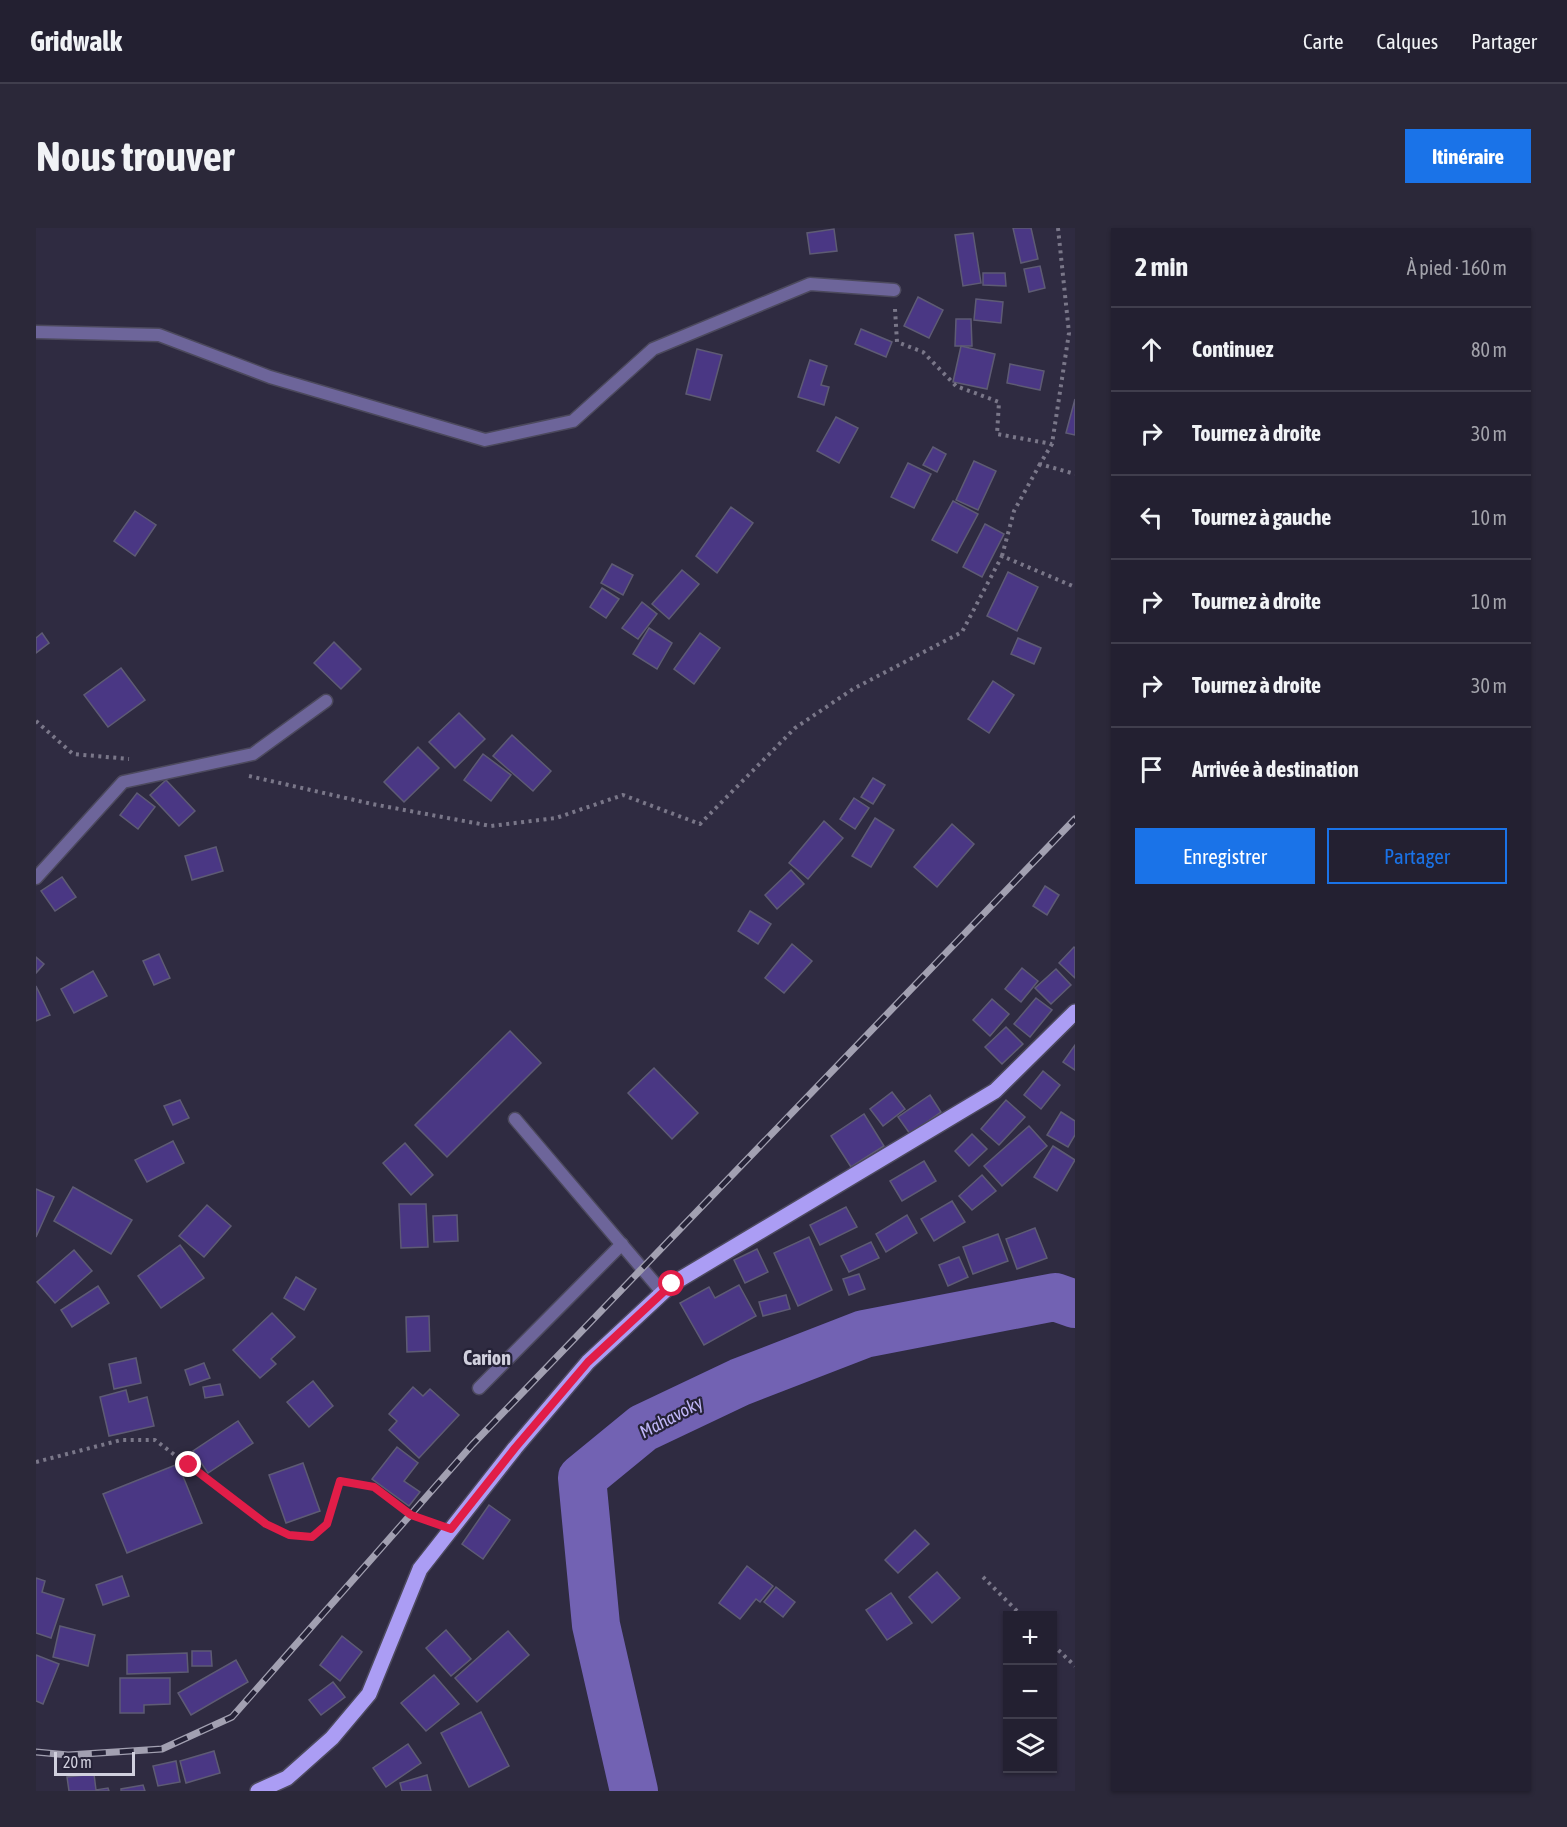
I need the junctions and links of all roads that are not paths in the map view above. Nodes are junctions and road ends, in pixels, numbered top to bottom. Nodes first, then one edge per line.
1 (894, 290) road end
2 (36, 332) edge
3 (326, 701) dead end
4 (36, 878) edge
5 (1075, 1012) edge
6 (514, 1119) dead end
7 (622, 1244) junction
8 (663, 1293) junction
9 (479, 1388) dead end
10 (258, 1791) edge

1 - 2 street
3 - 4 street
5 - 8 main road
6 - 7 street
7 - 8 street
7 - 9 street
8 - 10 main road

